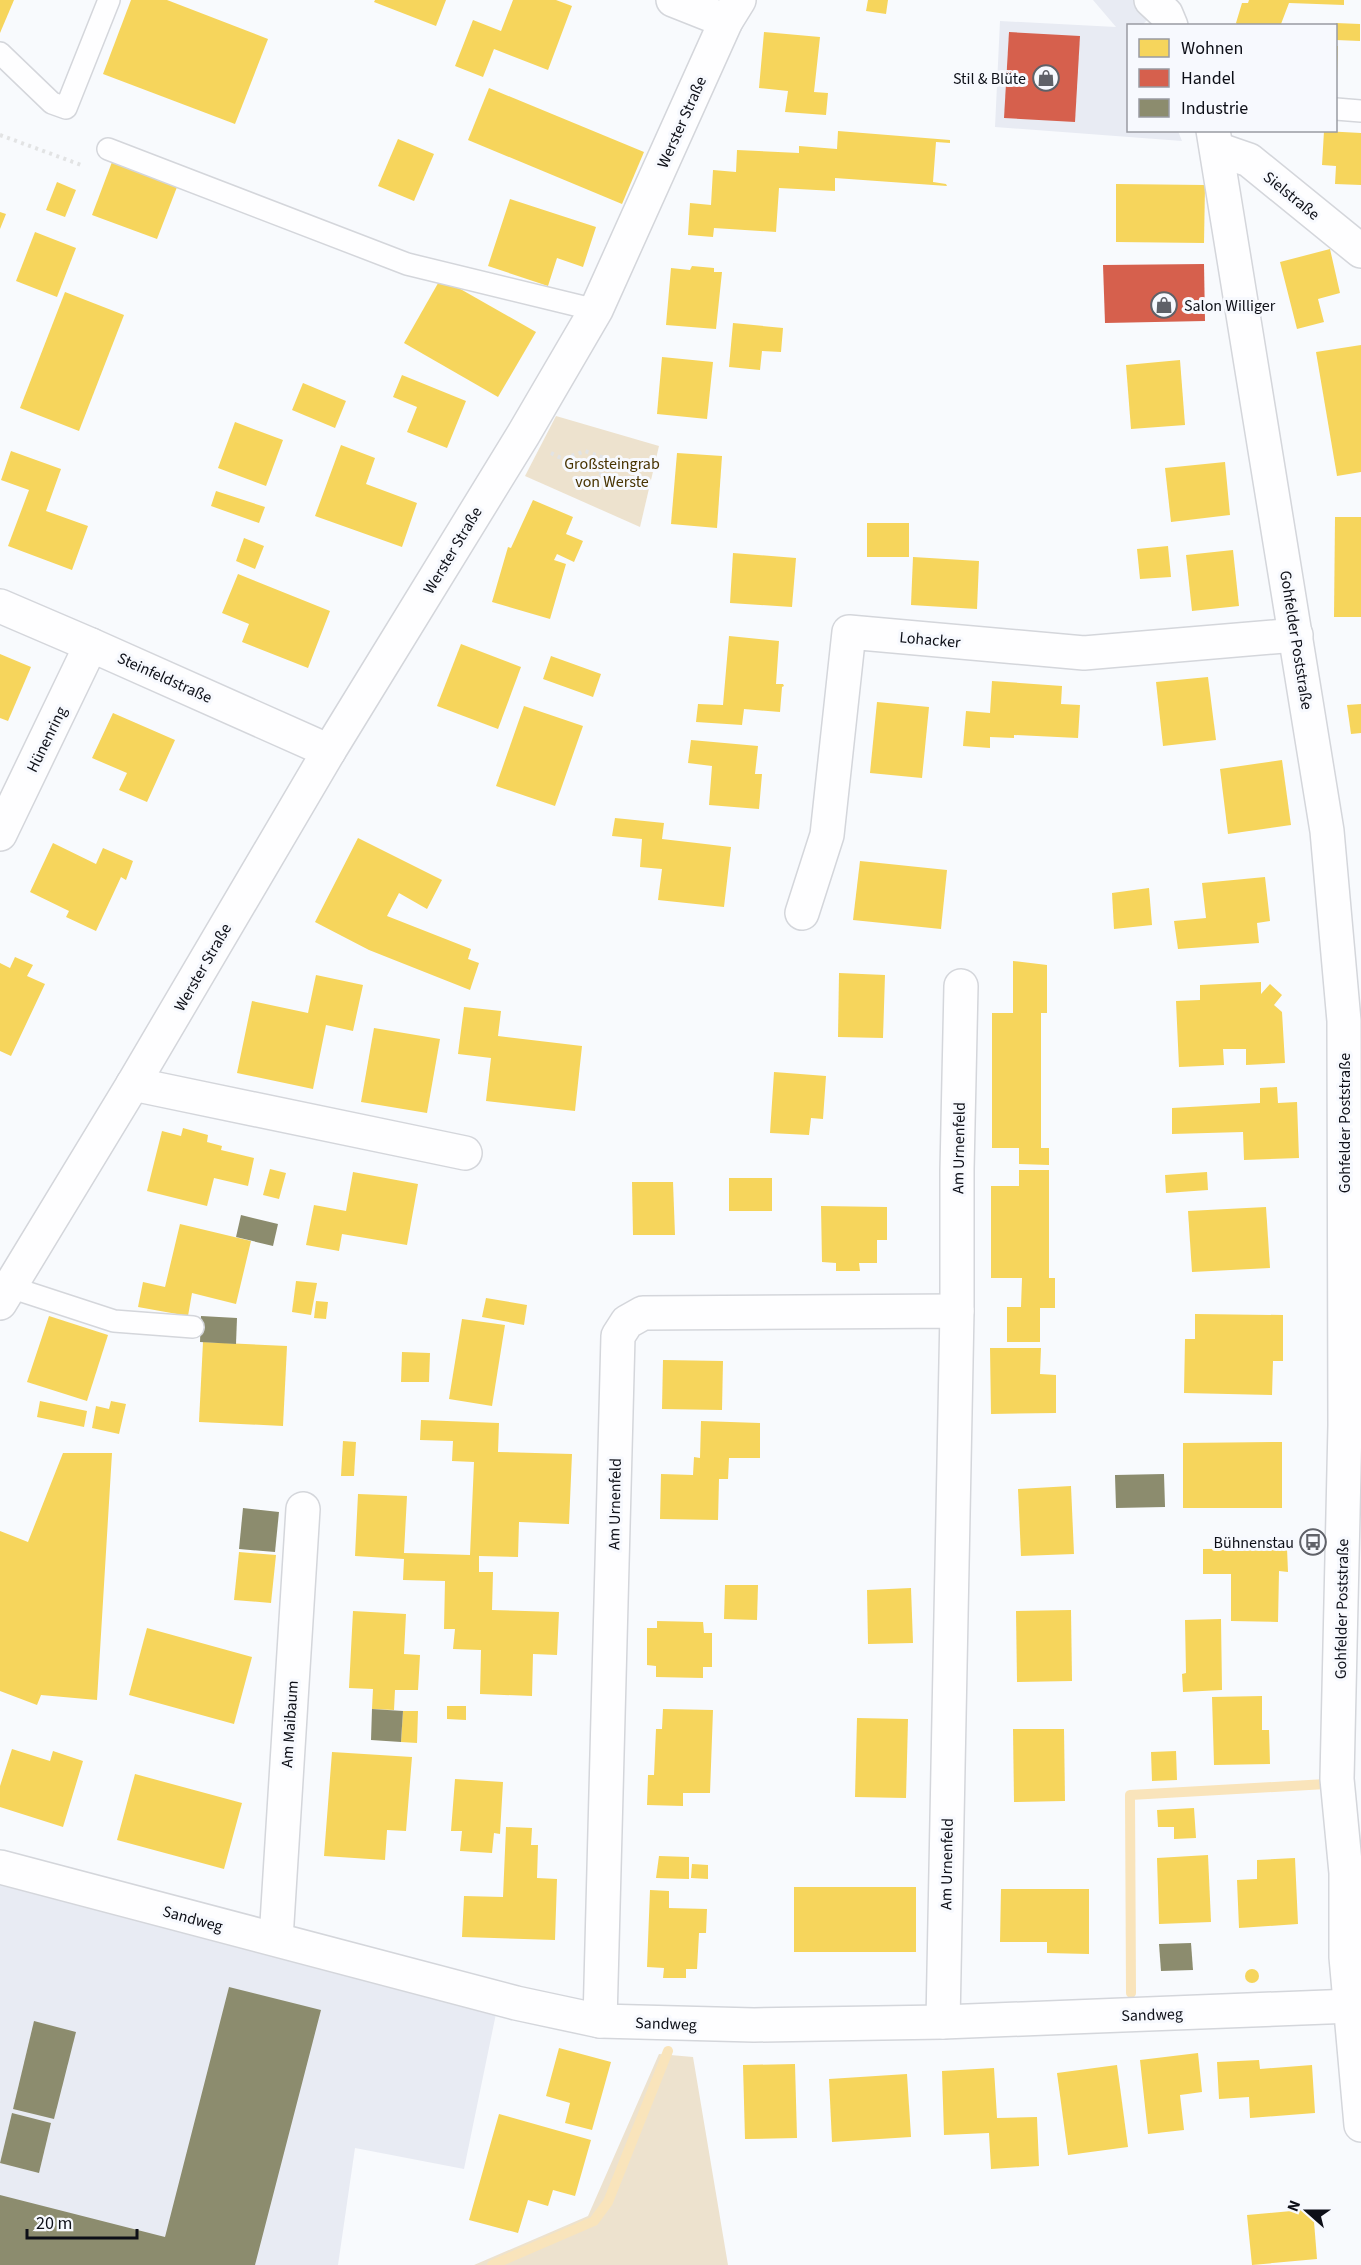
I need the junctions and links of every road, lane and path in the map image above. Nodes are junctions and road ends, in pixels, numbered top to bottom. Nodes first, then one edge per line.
1 (108, 0) edge
2 (673, 0) edge
3 (733, 10) edge
4 (0, 53) edge
5 (1337, 109) edge
6 (1361, 111) edge
7 (0, 135) edge
8 (1215, 140) edge
9 (108, 149) joint
10 (1361, 251) edge
11 (596, 310) junction
12 (523, 435) junction
13 (593, 493) dead end
14 (0, 606) edge
15 (1296, 635) junction
16 (91, 645) junction
17 (329, 751) junction
18 (0, 834) edge
19 (802, 913) dead end
20 (961, 986) dead end
21 (133, 1084) junction
22 (465, 1153) dead end
23 (5, 1295) edge
24 (957, 1311) junction
25 (193, 1327) dead end
26 (1353, 1425) edge
27 (303, 1509) dead end
28 (0, 1866) edge
29 (276, 1939) junction
30 (1352, 2006) junction
31 (600, 2021) junction
32 (943, 2022) junction
33 (1358, 2053) edge
34 (1361, 2125) edge

1 - 4 lane
2 - 3 street
3 - 11 street, Werster Straße
5 - 6 lane
7 - 9 path
8 - 10 street, Sielstraße
8 - 15 street, Gohfelder Poststraße
9 - 11 lane
11 - 12 street, Werster Straße
12 - 13 path
12 - 17 street, Werster Straße
14 - 16 street, Steinfeldstraße
15 - 19 street, Lohacker
15 - 26 street, Gohfelder Poststraße
16 - 17 street, Steinfeldstraße
16 - 18 street, Hünenring
17 - 21 street, Werster Straße
20 - 24 street, Am Urnenfeld
21 - 22 street
21 - 23 street, Werster Straße
23 - 25 lane
24 - 31 street, Am Urnenfeld
24 - 32 street, Am Urnenfeld
26 - 30 street, Gohfelder Poststraße
27 - 29 street, Am Maibaum
28 - 29 street, Sandweg
29 - 31 street, Sandweg
30 - 32 street, Sandweg
30 - 33 street, Gohfelder Poststraße
31 - 32 street, Sandweg
33 - 34 street, Gohfelder Poststraße

